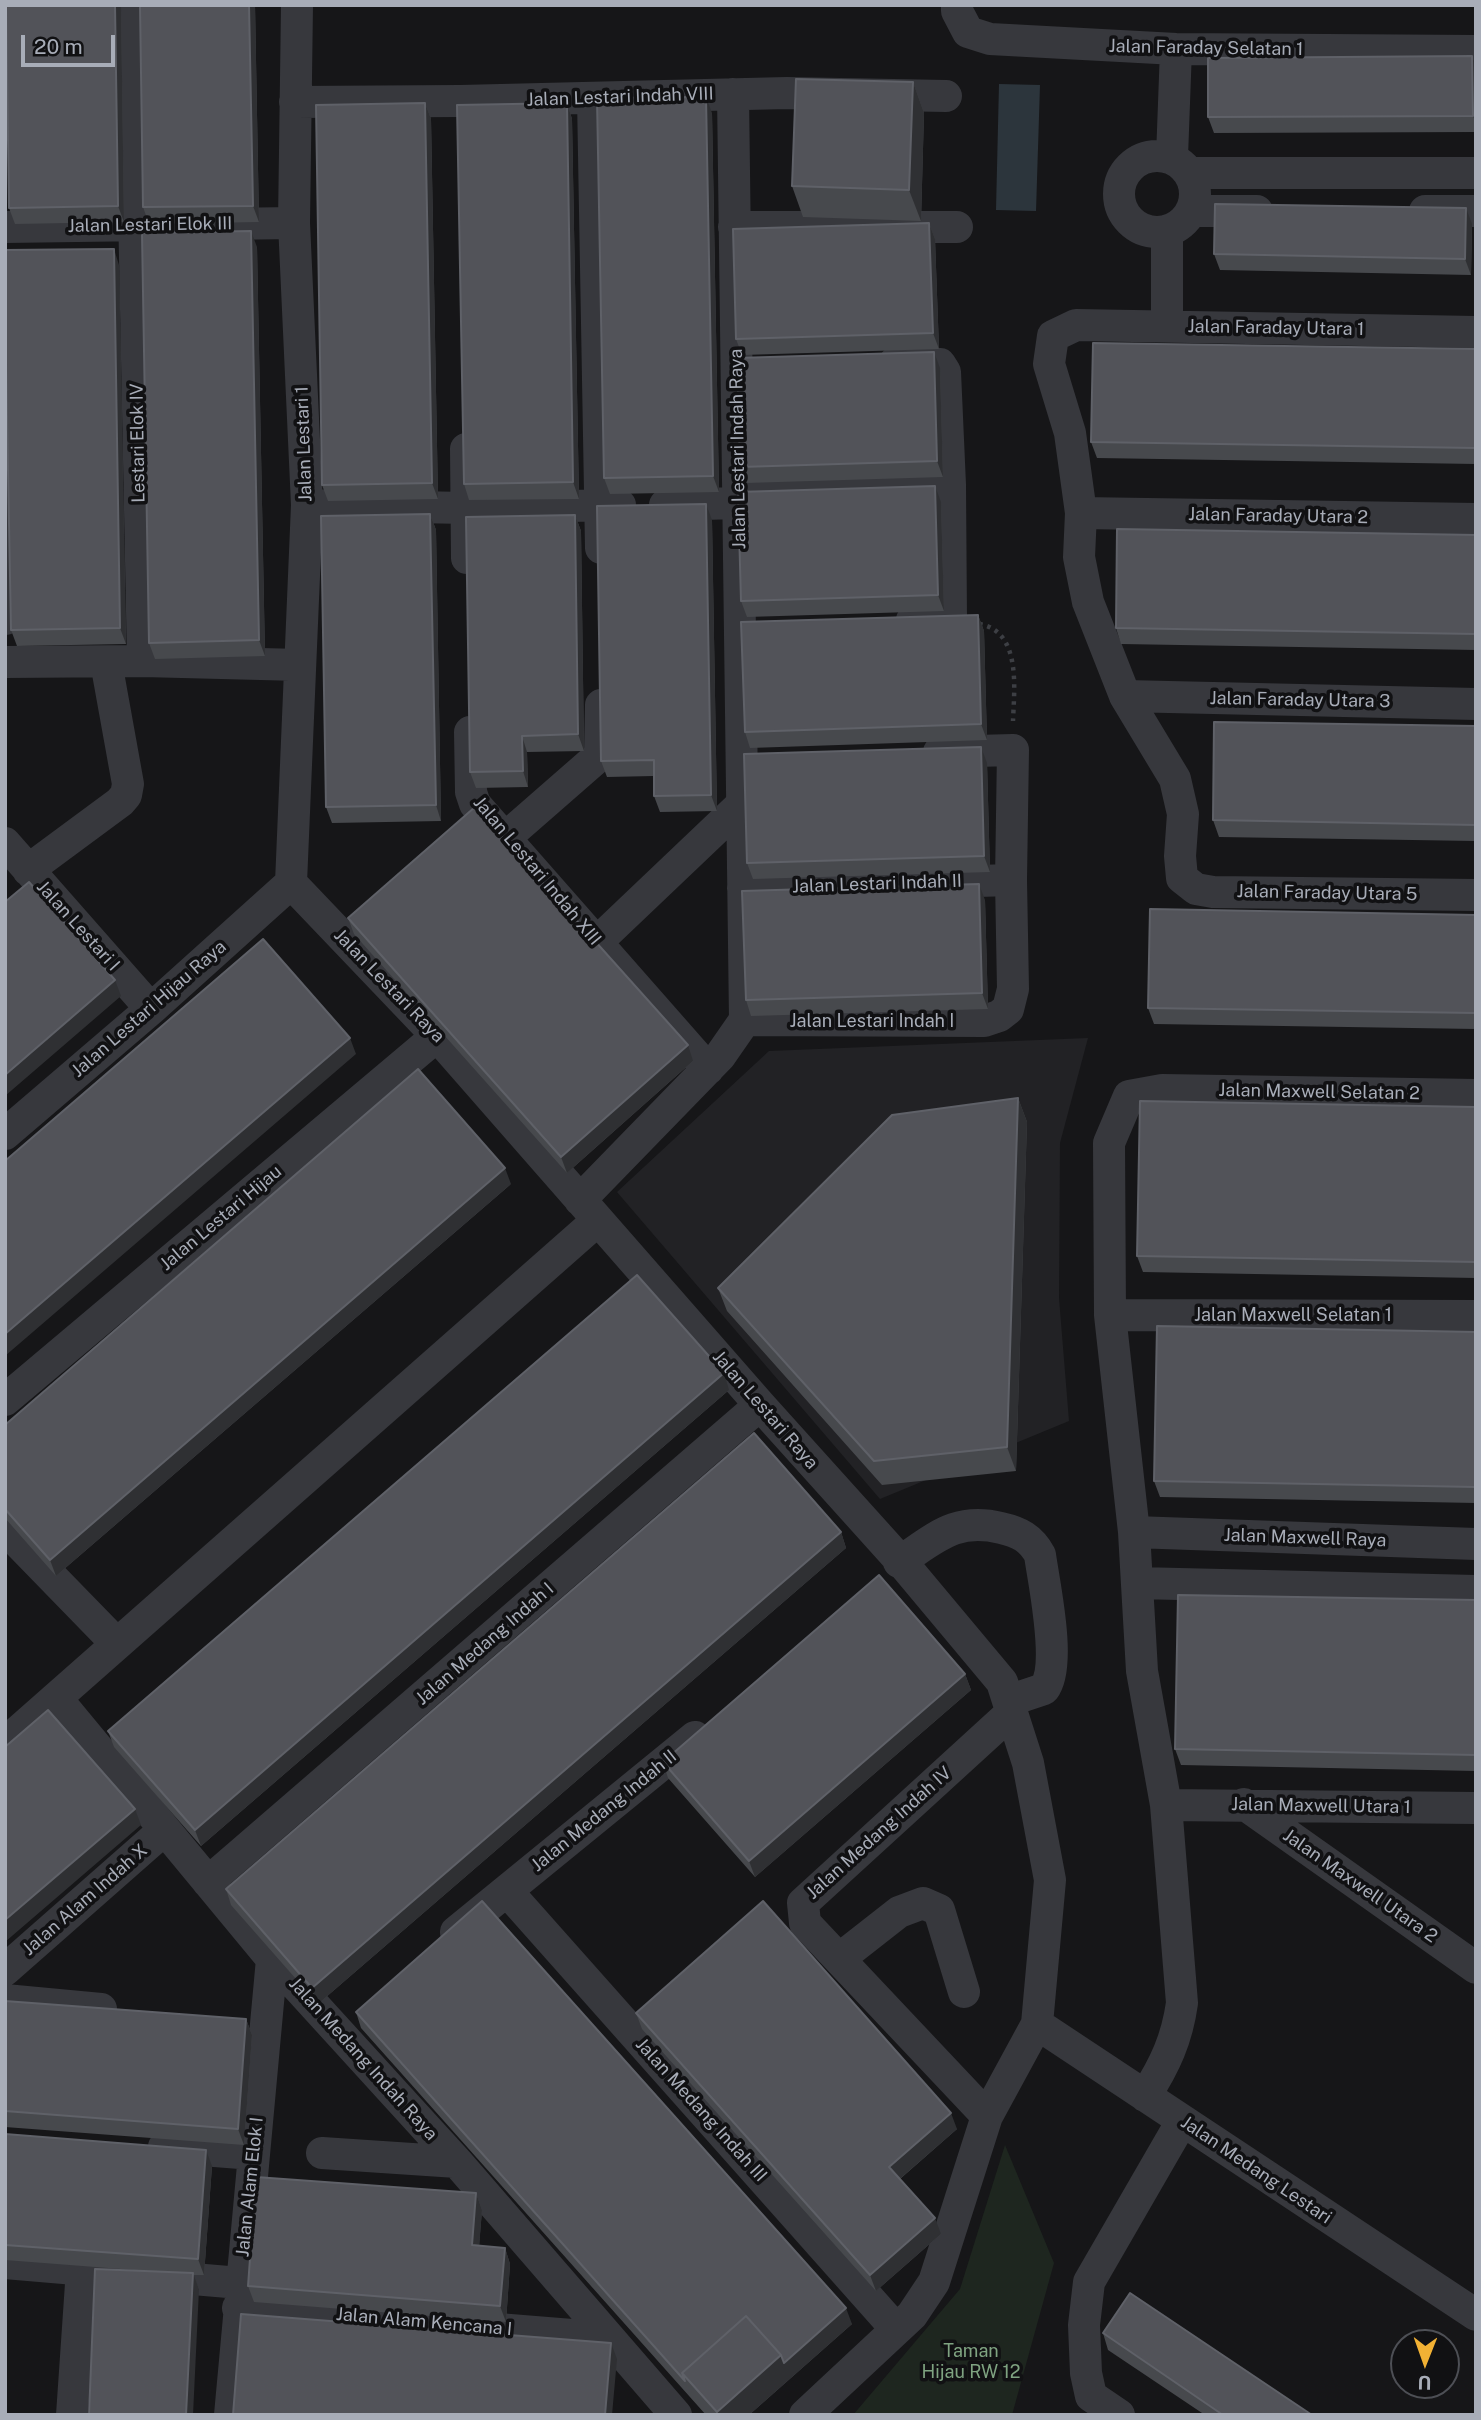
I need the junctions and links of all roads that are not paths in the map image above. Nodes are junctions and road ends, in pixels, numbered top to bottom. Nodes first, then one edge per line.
1 (130, 5) edge
2 (297, 5) edge
3 (957, 5) edge
4 (1176, 49) junction
5 (1476, 51) edge
6 (733, 94) junction
7 (946, 96) dead end
8 (593, 98) junction
9 (295, 102) junction
10 (1181, 165) junction
11 (1476, 173) edge
12 (1193, 211) junction
13 (1287, 211) edge
14 (1395, 211) edge
15 (1476, 211) edge
16 (294, 223) junction
17 (133, 225) junction
18 (5, 227) edge
19 (734, 227) junction
20 (957, 227) dead end
21 (1167, 232) junction
22 (5, 314) edge
23 (1167, 325) junction
24 (1476, 332) edge
25 (869, 361) edge
26 (6, 381) edge
27 (465, 427) edge
28 (950, 485) junction
29 (738, 496) junction
30 (307, 505) junction
31 (601, 506) junction
32 (467, 508) junction
33 (1081, 513) junction
34 (6, 517) edge
35 (1476, 519) edge
36 (601, 572) edge
37 (468, 589) edge
38 (5, 619) edge
39 (885, 620) edge
40 (143, 661) junction
41 (5, 662) edge
42 (106, 662) junction
43 (300, 665) junction
44 (601, 679) edge
45 (1125, 696) junction
46 (1476, 705) edge
47 (470, 709) edge
48 (904, 753) edge
49 (742, 804) junction
50 (505, 838) junction
51 (5, 843) edge
52 (28, 870) junction
53 (1011, 880) junction
54 (291, 883) junction
55 (743, 888) junction
56 (1476, 895) edge
57 (597, 942) junction
58 (151, 1009) junction
59 (745, 1020) junction
60 (437, 1036) junction
61 (708, 1069) junction
62 (1476, 1096) edge
63 (5, 1134) edge
64 (589, 1210) junction
65 (1110, 1315) junction
66 (1476, 1316) edge
67 (5, 1400) edge
68 (760, 1405) junction
69 (5, 1529) edge
70 (1134, 1532) junction
71 (1475, 1544) edge
72 (896, 1570) junction
73 (1137, 1583) junction
74 (1474, 1591) edge
75 (117, 1644) junction
76 (56, 1698) junction
77 (1010, 1706) junction
78 (722, 1715) edge
79 (5, 1743) edge
80 (1244, 1804) junction
81 (1166, 1805) junction
82 (1476, 1808) edge
83 (164, 1830) junction
84 (208, 1882) junction
85 (507, 1891) junction
86 (431, 1952) edge
87 (272, 1959) junction
88 (839, 1959) junction
89 (1476, 1968) edge
90 (5, 1970) edge
91 (964, 1992) dead end
92 (5, 2000) edge
93 (129, 2012) edge
94 (1037, 2024) junction
95 (1144, 2096) junction
96 (988, 2116) junction
97 (1182, 2121) junction
98 (129, 2145) edge
99 (322, 2153) dead end
100 (253, 2154) junction
101 (457, 2162) junction
102 (5, 2263) edge
103 (82, 2269) junction
104 (239, 2296) junction
105 (1476, 2315) edge
106 (896, 2329) junction
107 (609, 2338) junction
108 (72, 2415) edge
109 (230, 2415) edge
110 (676, 2415) edge
111 (804, 2415) edge
112 (1119, 2415) edge

1 - 17 street, Lestari Elok IV
2 - 9 street, Jalan Lestari 1
3 - 4 street, Jalan Faraday Selatan 1
4 - 5 street, Jalan Faraday Selatan 1
4 - 10 street
6 - 7 street, Jalan Lestari Indah VIII
6 - 8 street, Jalan Lestari Indah VIII
6 - 19 street, Jalan Lestari Indah Raya
8 - 9 street, Jalan Lestari Indah VIII
8 - 31 street
9 - 16 street, Jalan Lestari 1
10 - 11 street
10 - 12 street
10 - 21 street
12 - 13 street
12 - 21 street
14 - 15 street
16 - 17 street, Jalan Lestari Elok III
16 - 30 street, Jalan Lestari 1
17 - 18 street, Jalan Lestari Elok III
17 - 40 street, Lestari Elok IV
19 - 20 street
19 - 29 street, Jalan Lestari Indah Raya
21 - 23 street
22 - 26 street
23 - 24 street, Jalan Faraday Utara 1
23 - 33 street, Jalan Faraday Utara 1
25 - 28 street
26 - 34 street
27 - 32 street
28 - 29 street
28 - 39 street
29 - 31 street
29 - 49 street, Jalan Lestari Indah Raya
30 - 32 street
30 - 43 street, Jalan Lestari 1
31 - 32 street
31 - 36 street
32 - 37 street
33 - 35 street, Jalan Faraday Utara 2
33 - 45 street
34 - 38 street
40 - 42 street
40 - 43 street
41 - 42 street
42 - 52 street
43 - 54 street, Jalan Lestari 1
44 - 50 street
45 - 46 street, Jalan Faraday Utara 3
45 - 56 street, Jalan Faraday Utara 5
47 - 50 street, Jalan Lestari Indah XIII
48 - 53 street
49 - 55 street, Jalan Lestari Indah Raya
49 - 57 street
50 - 57 street, Jalan Lestari Indah XIII
51 - 52 street, Jalan Lestari I
52 - 58 street, Jalan Lestari I
53 - 55 street, Jalan Lestari Indah II
53 - 59 street, Jalan Lestari Indah I
54 - 58 street, Jalan Lestari Hijau Raya
54 - 60 street, Jalan Lestari Raya
55 - 59 street, Jalan Lestari Indah Raya
57 - 61 street, Jalan Lestari Indah XIII
58 - 63 street, Jalan Lestari Hijau Raya
59 - 61 street
60 - 64 street, Jalan Lestari Raya
60 - 67 street, Jalan Lestari Hijau
61 - 64 street
62 - 65 street, Jalan Maxwell Selatan 2
64 - 68 street, Jalan Lestari Raya
64 - 75 street
65 - 66 street, Jalan Maxwell Selatan 1
65 - 70 street
68 - 72 street, Jalan Lestari Raya
68 - 84 street, Jalan Medang Indah I
69 - 75 street
70 - 71 street, Jalan Maxwell Raya
70 - 73 street
71 - 74 street
72 - 77 street, Jalan Lestari Raya
72 - 77 street
73 - 74 street
73 - 81 street
75 - 76 street
76 - 79 street
76 - 83 street, Jalan Medang Indah Raya
77 - 88 street, Jalan Medang Indah IV
77 - 94 street, Jalan Lestari Raya
78 - 85 street, Jalan Medang Indah II
80 - 81 street, Jalan Maxwell Utara 1
80 - 82 street, Jalan Maxwell Utara 1
80 - 89 street, Jalan Maxwell Utara 2
81 - 95 street
83 - 84 street, Jalan Medang Indah Raya
83 - 90 street, Jalan Alam Indah X
84 - 87 street, Jalan Medang Indah Raya
85 - 86 street, Jalan Medang Indah II
85 - 106 street, Jalan Medang Indah III
87 - 100 street, Jalan Alam Elok I
87 - 101 street, Jalan Medang Indah Raya
88 - 91 street
88 - 96 street, Jalan Medang Indah IV
92 - 93 street
94 - 95 street, Jalan Medang Lestari
94 - 96 street
95 - 97 street, Jalan Medang Lestari
96 - 106 street
97 - 105 street, Jalan Medang Lestari
97 - 112 street
98 - 100 street
99 - 101 street
100 - 104 street, Jalan Alam Elok I
101 - 107 street, Jalan Medang Indah Raya
102 - 103 street, Jalan Alam Kencana I
103 - 104 street, Jalan Alam Kencana I
103 - 108 street
104 - 107 street, Jalan Alam Kencana I
104 - 109 street, Jalan Alam Elok I
106 - 111 street
107 - 110 street, Jalan Medang Indah Raya

